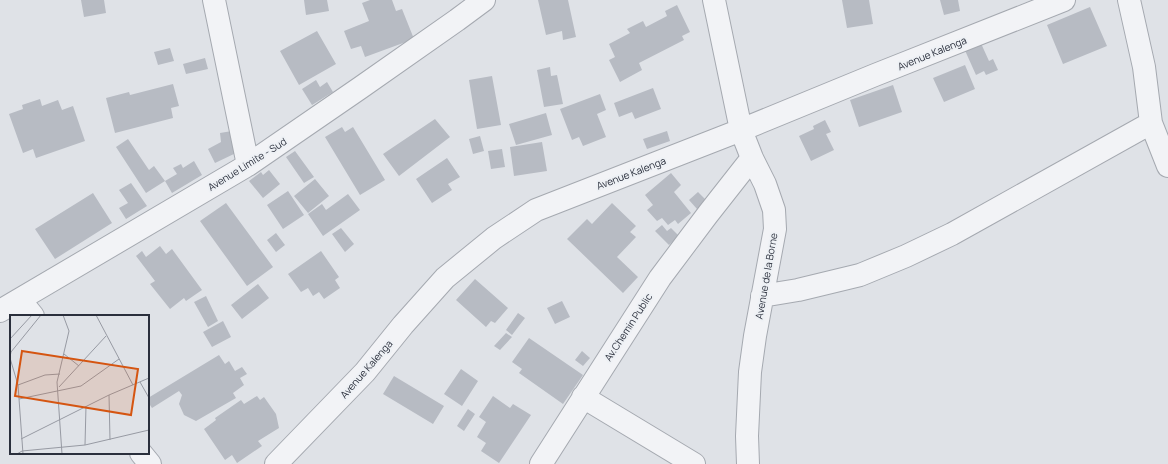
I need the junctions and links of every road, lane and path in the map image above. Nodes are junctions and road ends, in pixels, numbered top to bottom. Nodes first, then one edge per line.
1 (214, 0) edge
2 (484, 0) edge
3 (714, 0) edge
4 (1064, 0) edge
5 (1128, 0) edge
6 (455, 10) edge
7 (1151, 123) junction
8 (741, 130) junction
9 (752, 158) junction
10 (248, 165) junction
11 (1168, 166) edge
12 (762, 296) junction
13 (26, 308) edge
14 (0, 311) edge
15 (583, 397) junction
16 (142, 454) edge
17 (150, 464) edge
18 (276, 464) edge
19 (540, 464) edge
20 (694, 464) edge
21 (748, 464) edge

1 - 10 street
2 - 6 street, Avenue Limite - Sud
3 - 8 street, Avenue de la Borne
4 - 8 street, Avenue Kalenga
5 - 7 street
6 - 10 street, Avenue Limite - Sud
7 - 11 street
7 - 12 street
8 - 9 street, Avenue de la Borne
8 - 18 street, Avenue Kalenga
9 - 12 street, Avenue de la Borne
9 - 15 street, Av.Chemin Public
10 - 13 street, Avenue Limite - Sud
12 - 21 street, Avenue de la Borne
13 - 14 street, Avenue Limite - Sud
15 - 19 street, Av.Chemin Public
15 - 20 street
16 - 17 street

